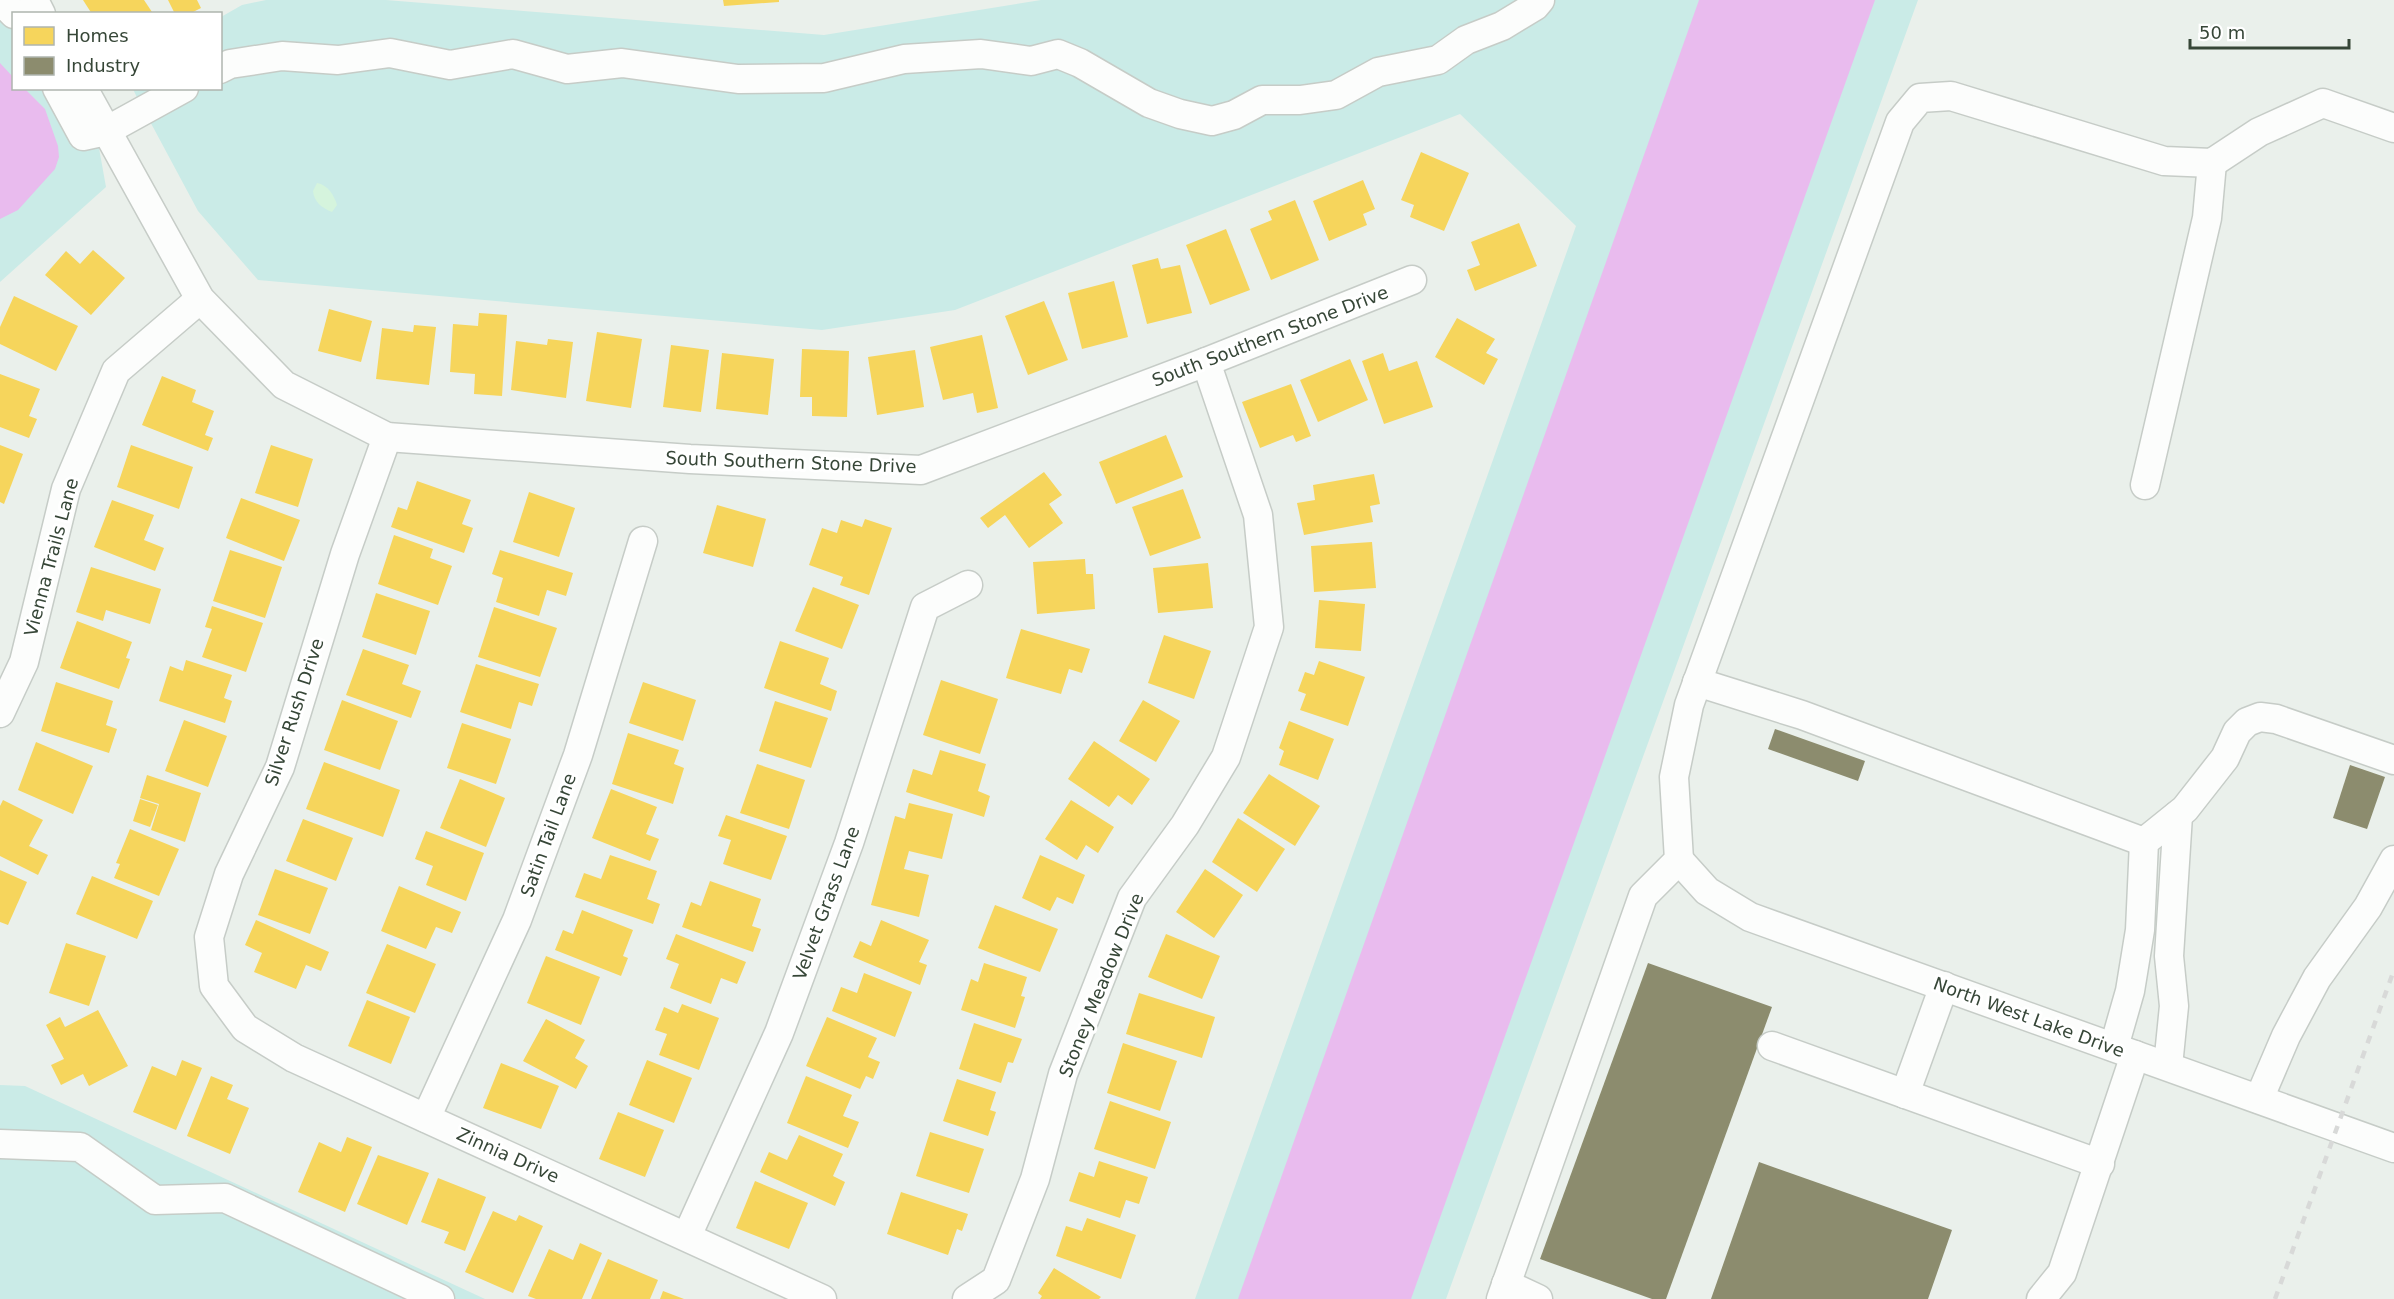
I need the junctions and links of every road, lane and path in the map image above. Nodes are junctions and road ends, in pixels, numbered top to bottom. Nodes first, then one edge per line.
1 (0, 0) edge
2 (1540, 0) edge
3 (12, 12) edge
4 (222, 68) edge
5 (58, 90) edge
6 (84, 90) edge
7 (180, 90) edge
8 (2394, 128) edge
9 (106, 131) junction
10 (2212, 162) junction
11 (1412, 280) dead end
12 (200, 299) junction
13 (1206, 362) junction
14 (387, 437) junction
15 (2145, 485) dead end
16 (643, 541) dead end
17 (968, 585) dead end
18 (1697, 682) junction
19 (0, 713) edge
20 (2394, 760) edge
21 (2178, 815) junction
22 (2144, 842) junction
23 (1679, 860) junction
24 (2394, 860) edge
25 (2174, 884) junction
26 (2141, 896) junction
27 (2182, 951) junction
28 (2135, 961) junction
29 (214, 986) joint
30 (1944, 986) junction
31 (1772, 1046) dead end
32 (2124, 1051) junction
33 (2168, 1066) junction
34 (1905, 1094) junction
35 (2259, 1099) junction
36 (426, 1118) junction
37 (0, 1144) edge
38 (2394, 1148) edge
39 (2100, 1164) junction
40 (687, 1236) junction
41 (2058, 1286) edge
42 (1503, 1292) edge
43 (440, 1299) edge
44 (822, 1299) edge
45 (967, 1299) edge
46 (1538, 1299) edge
47 (2041, 1299) edge

1 - 3 street
2 - 4 street
5 - 9 street
6 - 9 street
7 - 9 street
8 - 10 street
9 - 12 street
10 - 15 street
10 - 18 street
11 - 13 street, South Southern Stone Drive
12 - 14 street
12 - 19 street, Vienna Trails Lane
13 - 14 street, South Southern Stone Drive
13 - 45 street, Stoney Meadow Drive
14 - 29 street, Silver Rush Drive
16 - 36 street, Satin Tail Lane
17 - 40 street, Velvet Grass Lane
18 - 22 street
18 - 23 street
20 - 21 street
21 - 22 street
21 - 25 street
22 - 26 street
23 - 30 street, North West Lake Drive
23 - 42 street
24 - 35 street
25 - 26 street
25 - 27 street
26 - 28 street
27 - 28 street
27 - 33 street
28 - 32 street
29 - 36 street, Zinnia Drive
30 - 32 street, North West Lake Drive
30 - 34 street
31 - 34 street
32 - 33 street, North West Lake Drive
32 - 39 street
33 - 35 street, North West Lake Drive
34 - 39 street
35 - 38 street, North West Lake Drive
36 - 40 street, Zinnia Drive
37 - 43 street
39 - 41 street
40 - 44 street, Zinnia Drive
41 - 47 street
42 - 46 street

